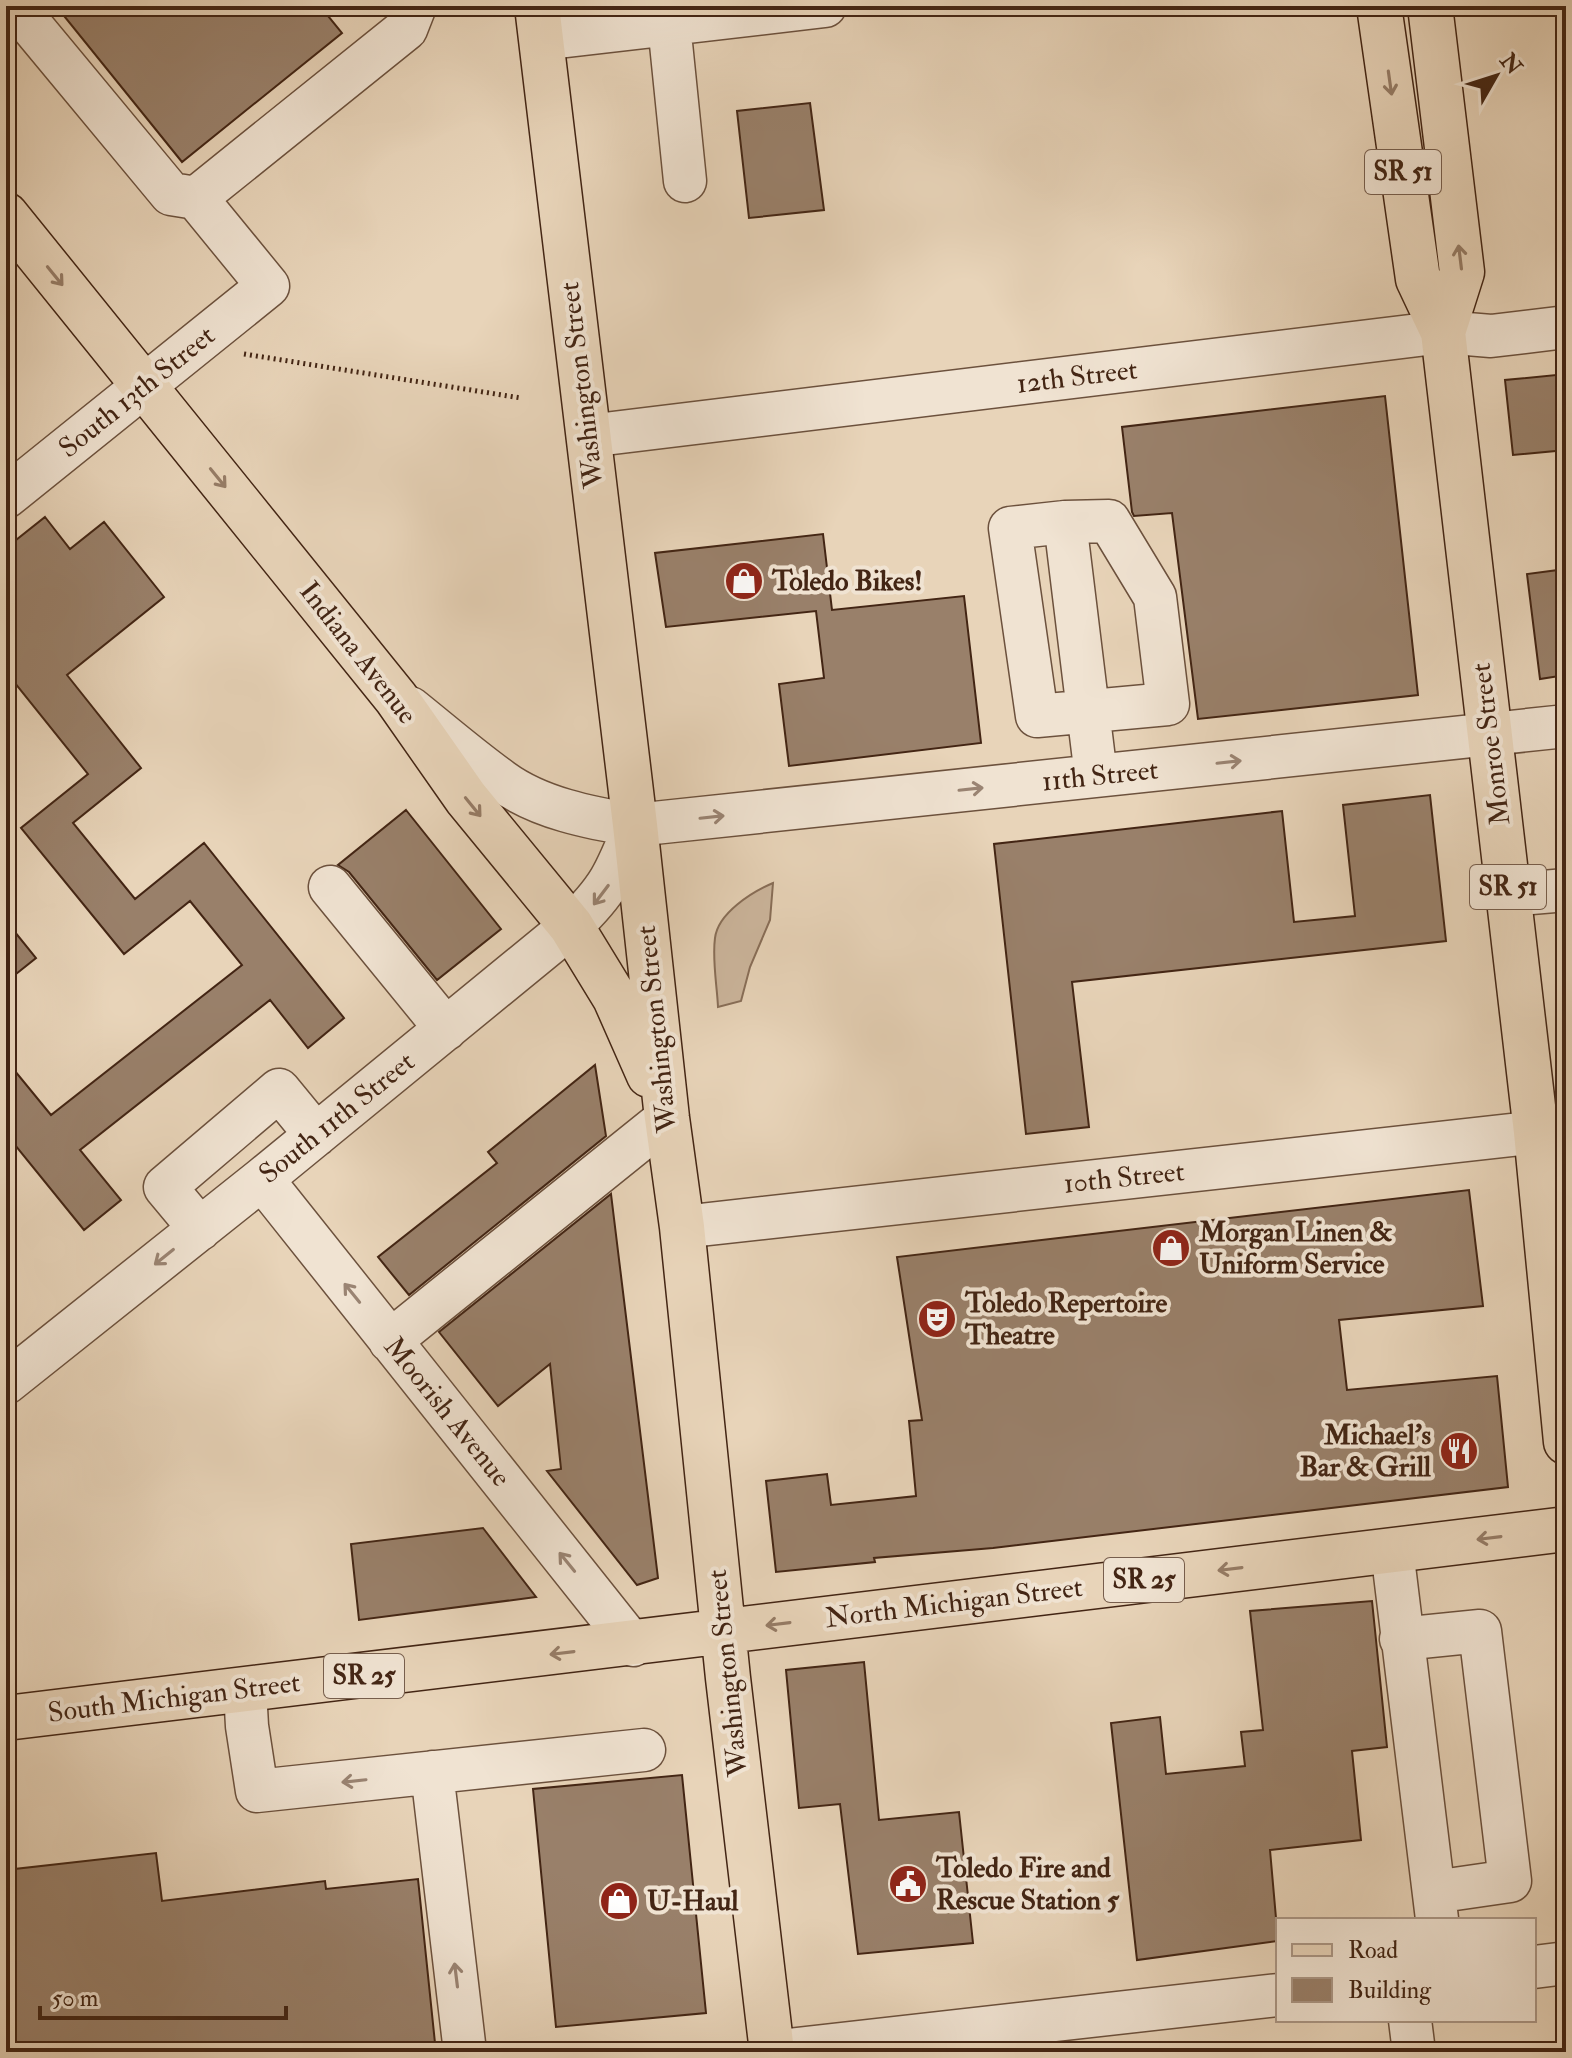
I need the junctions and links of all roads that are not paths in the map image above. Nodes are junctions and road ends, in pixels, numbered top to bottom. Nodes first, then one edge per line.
1 (15, 6) edge
2 (415, 6) edge
3 (825, 6) edge
4 (1379, 6) edge
5 (1430, 6) edge
6 (539, 22) edge
7 (669, 24) junction
8 (685, 181) dead end
9 (196, 198) junction
10 (6, 215) edge
11 (1566, 327) edge
12 (1443, 332) junction
13 (144, 386) junction
14 (588, 436) junction
15 (6, 497) edge
16 (1065, 522) junction
17 (396, 698) junction
18 (1089, 711) junction
19 (1566, 726) edge
20 (1490, 734) junction
21 (1096, 776) junction
22 (635, 825) junction
23 (330, 887) dead end
24 (1566, 890) edge
25 (1509, 895) junction
26 (571, 926) junction
27 (446, 1029) junction
28 (667, 1118) junction
29 (1551, 1130) edge
30 (316, 1135) junction
31 (262, 1179) junction
32 (682, 1227) junction
33 (200, 1229) junction
34 (390, 1341) junction
35 (6, 1383) edge
36 (1566, 1442) edge
37 (1566, 1529) edge
38 (1392, 1550) junction
39 (723, 1631) junction
40 (1401, 1639) junction
41 (633, 1645) junction
42 (245, 1690) junction
43 (6, 1718) edge
44 (644, 1750) dead end
45 (432, 1772) junction
46 (1436, 1906) edge
47 (1566, 1963) edge
48 (1536, 1967) edge
49 (1276, 1995) edge
50 (1410, 2022) edge
51 (465, 2052) edge
52 (771, 2052) edge
53 (1414, 2052) edge

1 - 9 street
2 - 9 street
3 - 7 street
4 -> 12 main road, Monroe Street / SR 51
12 -> 5 main road, Monroe Street / SR 51
6 - 7 street
6 - 14 main road, Washington Street
7 - 8 street
9 - 13 street, South 13th Street
10 -> 13 main road, Indiana Avenue
11 - 12 street, 12th Street
12 - 14 street, 12th Street
12 - 20 main road, Monroe Street / SR 51
13 - 15 street, South 13th Street
13 -> 17 main road, Indiana Avenue
14 - 22 main road, Washington Street
16 - 18 street
16 - 18 street
16 - 18 street
17 - 22 street, 11th Street
17 -> 26 main road, Indiana Avenue
18 - 21 street
19 - 20 street, 11th Street
21 -> 20 street, 11th Street
20 - 25 main road, Monroe Street / SR 51
22 -> 21 street, 11th Street
22 -> 26 street, South 11th Street
22 - 28 main road, Washington Street
23 - 27 street
24 - 25 street
25 - 29 main road, Monroe Street / SR 51
26 - 27 street, South 11th Street
26 - 28 main road, Indiana Avenue
27 - 30 street, South 11th Street
28 - 32 main road, Washington Street
28 - 34 street
29 - 32 street, 10th Street
29 - 36 main road, Monroe Street / SR 51
30 - 31 street, South 11th Street
30 - 33 street
31 - 33 street, South 11th Street
34 -> 31 street, Moorish Avenue
32 - 39 main road, Washington Street
33 -> 35 street, South 11th Street
41 -> 34 street, Moorish Avenue
37 -> 38 main road, North Michigan Street / SR 25
38 -> 39 main road, North Michigan Street / SR 25
38 - 40 street
39 - 41 main road, South Michigan Street / SR 25
39 - 52 main road, Washington Street
40 - 46 street
40 - 46 street
41 -> 42 main road, South Michigan Street / SR 25
42 - 43 main road, South Michigan Street / SR 25
45 -> 42 street
44 - 45 street
51 -> 45 street
47 - 48 street
49 - 52 street
50 - 53 street

